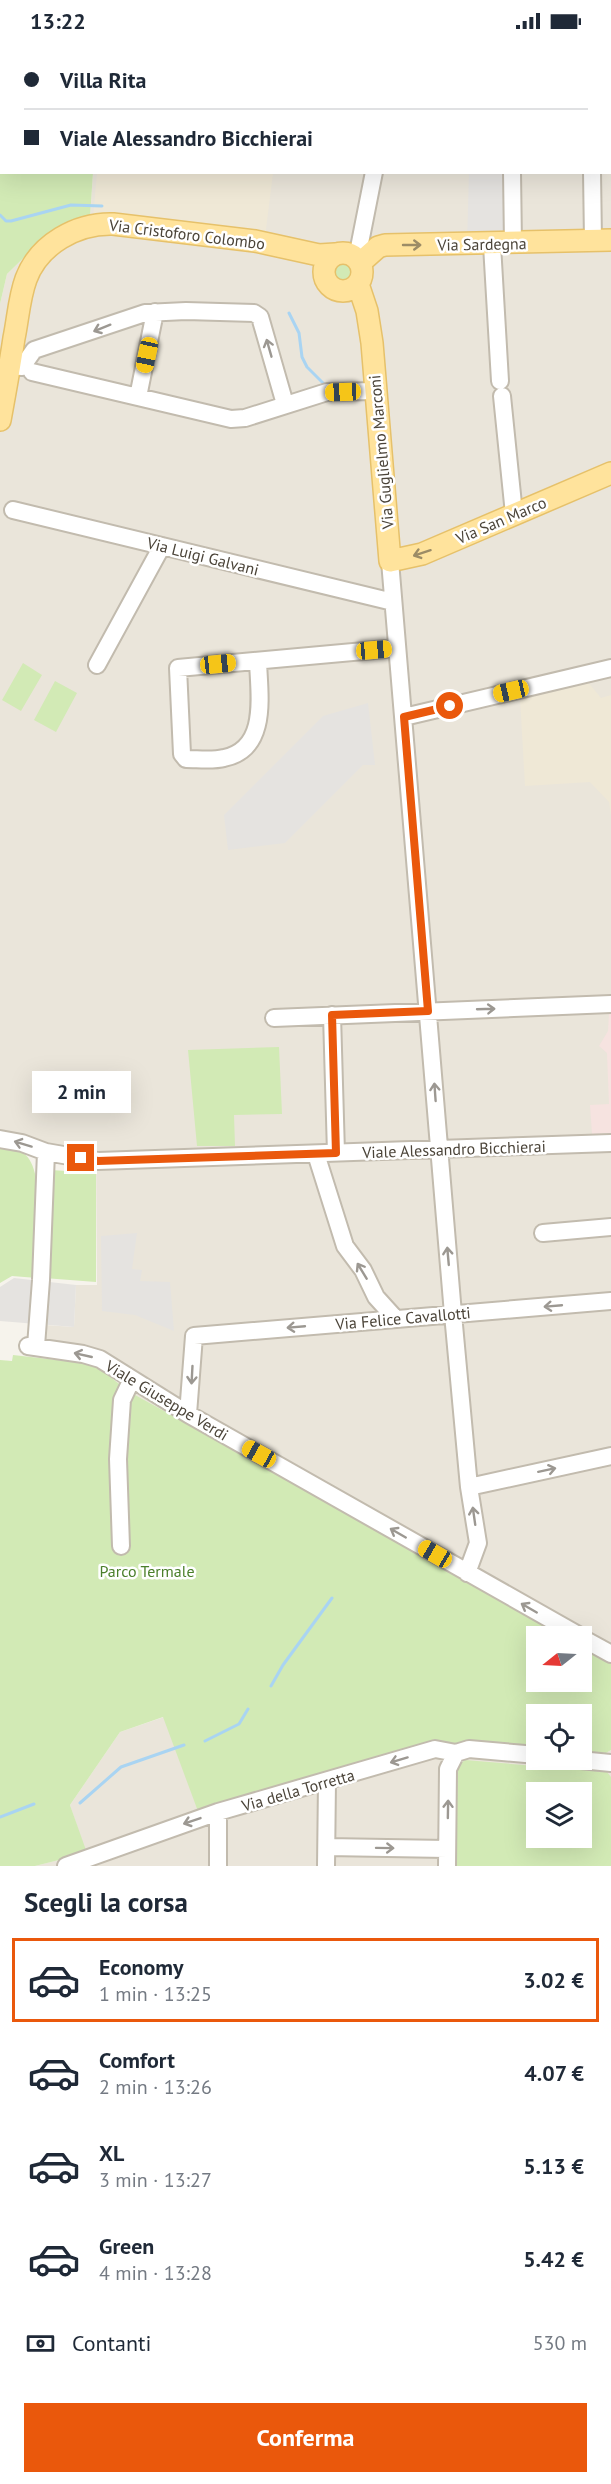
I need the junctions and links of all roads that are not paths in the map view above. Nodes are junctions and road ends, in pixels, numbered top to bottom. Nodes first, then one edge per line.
1 (374, 174) edge
2 (512, 174) edge
3 (592, 174) edge
4 (602, 241) edge
5 (492, 244) junction
6 (513, 244) junction
7 (345, 269) junction
8 (155, 312) junction
9 (9, 366) junction
10 (32, 372) dead end
11 (376, 391) junction
12 (138, 397) junction
13 (285, 405) junction
14 (0, 420) edge
15 (611, 473) edge
16 (12, 510) dead end
17 (514, 513) junction
18 (162, 546) junction
19 (390, 561) junction
20 (393, 602) junction
21 (397, 648) junction
22 (258, 661) junction
23 (97, 665) dead end
24 (611, 668) edge
25 (404, 717) junction
26 (611, 1004) edge
27 (428, 1011) junction
28 (332, 1015) junction
29 (274, 1018) dead end
30 (0, 1139) edge
31 (611, 1143) edge
32 (440, 1150) junction
33 (46, 1152) junction
34 (336, 1153) junction
35 (316, 1154) junction
36 (611, 1227) edge
37 (543, 1233) dead end
38 (611, 1301) edge
39 (453, 1314) junction
40 (395, 1318) junction
41 (132, 1379) junction
42 (188, 1414) junction
43 (611, 1456) edge
44 (469, 1487) junction
45 (121, 1546) dead end
46 (467, 1573) junction
47 (561, 1626) edge
48 (592, 1643) edge
49 (611, 1654) edge
50 (456, 1753) junction
51 (526, 1754) edge
52 (592, 1761) edge
53 (611, 1762) edge
54 (327, 1782) junction
55 (218, 1812) junction
56 (327, 1847) junction
57 (447, 1858) edge
58 (66, 1866) edge
59 (218, 1866) edge
60 (326, 1866) edge

1 - 7 street
2 - 6 street
3 - 4 street
4 - 6 main road, Via Sardegna
5 - 6 main road, Via Sardegna
7 -> 5 main road, Via Sardegna
5 - 17 street
7 - 9 main road, Via Cristoforo Colombo
7 - 11 main road, Via Guglielmo Marconi
8 -> 9 street
8 - 12 street
13 -> 8 street
9 - 14 main road, Via Cristoforo Colombo
10 - 12 street
11 - 13 street
11 - 19 main road, Via Guglielmo Marconi
12 - 13 street
15 - 17 main road, Via San Marco
16 - 18 street, Via Luigi Galvani
17 -> 19 main road, Via San Marco
18 - 20 street, Via Luigi Galvani
18 - 23 street
19 - 20 street
20 - 21 street
21 - 22 street
21 - 25 street
22 - 22 street
24 - 25 street
25 - 27 street
27 -> 26 street
27 - 28 street
32 -> 27 street
28 - 29 street
28 - 34 street
33 -> 30 street, Viale Alessandro Bicchierai
31 - 32 street, Viale Alessandro Bicchierai
32 - 34 street, Viale Alessandro Bicchierai
39 -> 32 street
33 - 35 street, Viale Alessandro Bicchierai
41 -> 33 street, Viale Giuseppe Verdi
34 - 35 street, Viale Alessandro Bicchierai
40 -> 35 street
36 - 37 street
38 -> 39 street, Via Felice Cavallotti
39 - 40 street, Via Felice Cavallotti
39 - 44 street
40 -> 42 street, Via Felice Cavallotti
41 - 42 street, Viale Giuseppe Verdi
41 - 45 street
46 -> 42 street, Viale Giuseppe Verdi
44 -> 43 street
46 -> 44 street
47 -> 46 street, Viale Giuseppe Verdi
48 - 49 street, Viale Giuseppe Verdi
50 - 51 street, Via della Torretta
50 -> 54 street, Via della Torretta
57 -> 50 street
52 - 53 street
54 - 55 street, Via della Torretta
54 - 56 street
55 -> 58 street, Via della Torretta
55 - 59 street
56 -> 57 street
56 - 60 street

